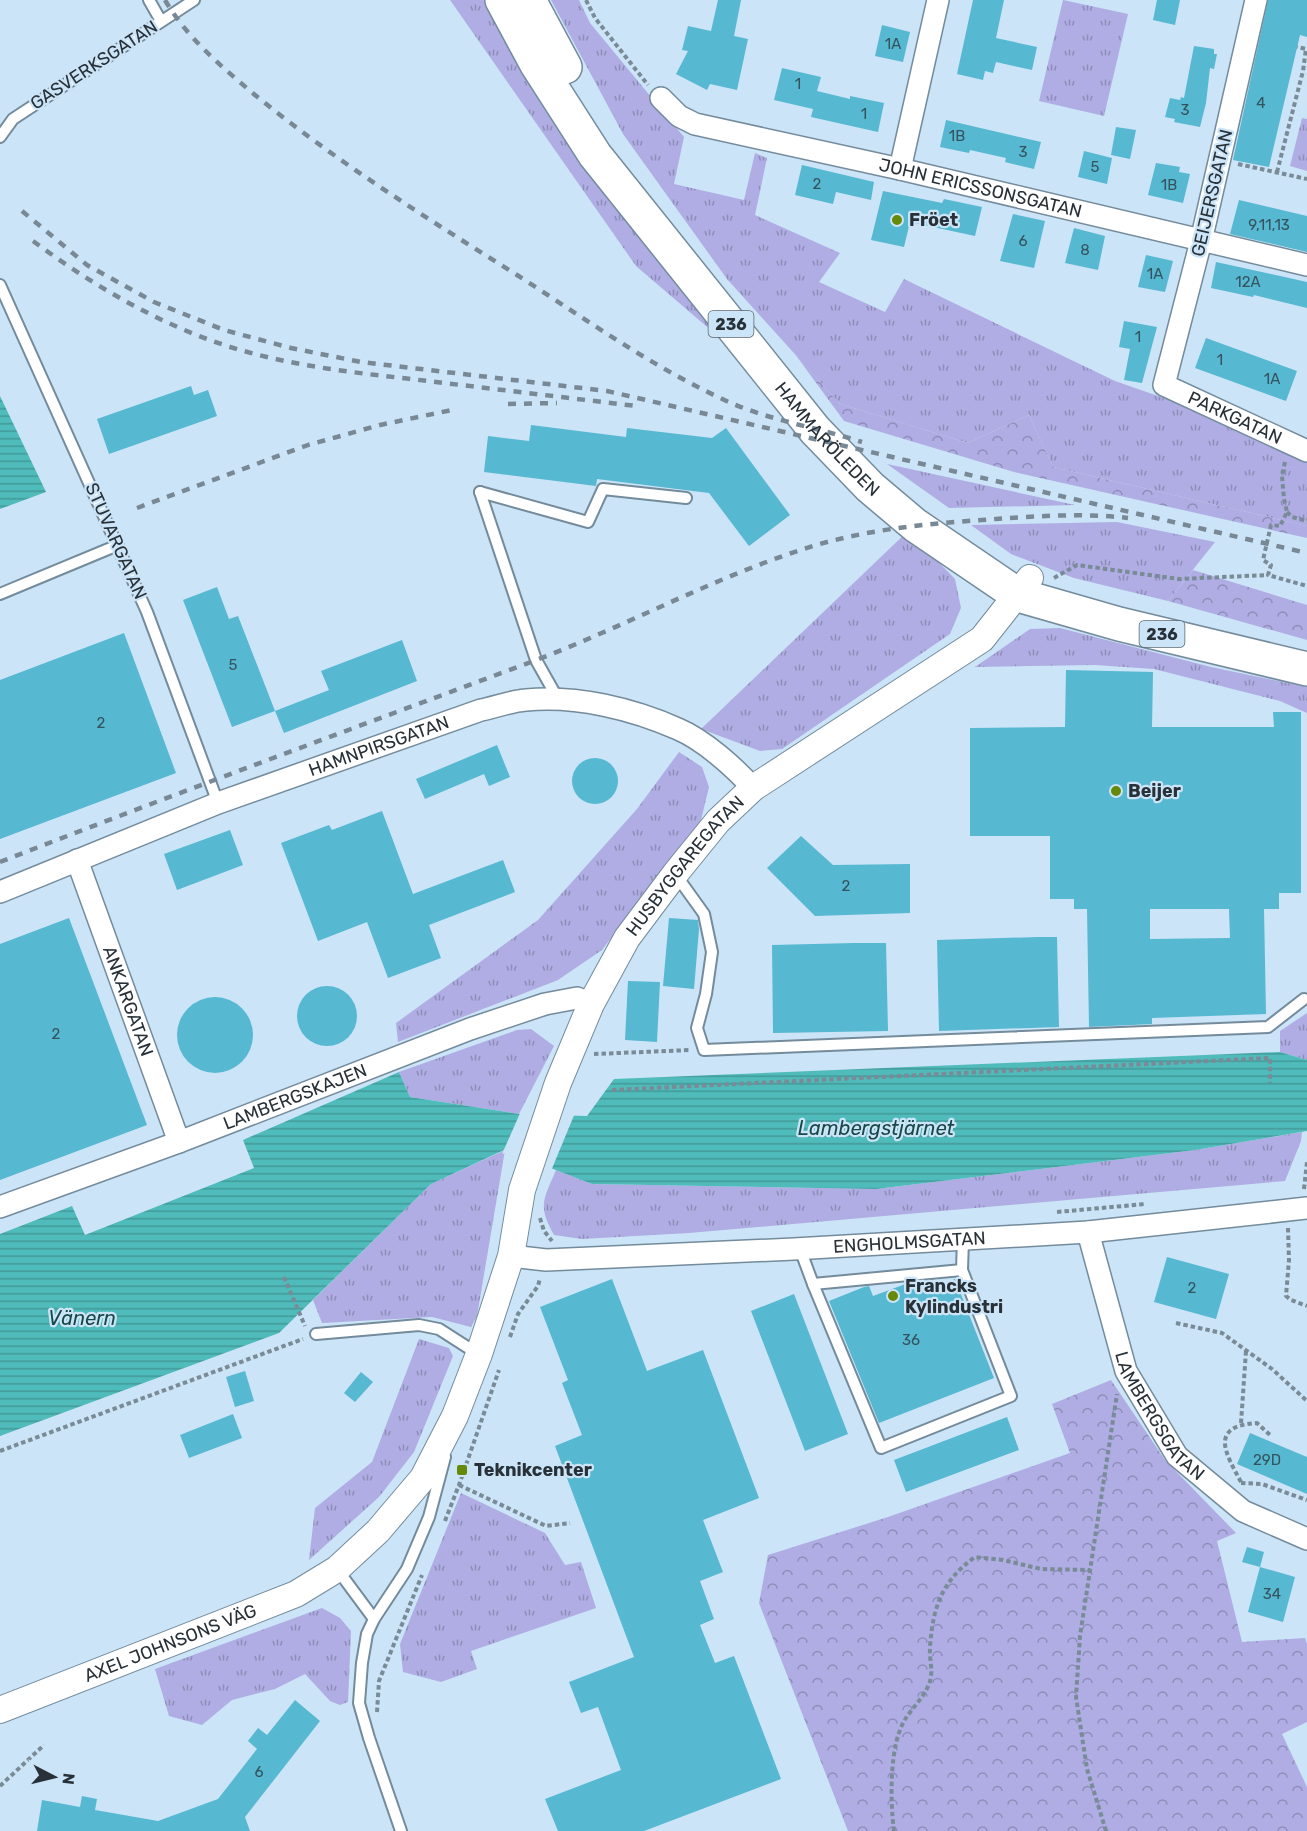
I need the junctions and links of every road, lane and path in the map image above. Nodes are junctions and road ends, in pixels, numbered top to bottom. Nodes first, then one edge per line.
1 (149, 0) edge
2 (194, 0) edge
3 (502, 0) edge
4 (529, 0) edge
5 (586, 0) edge
6 (938, 0) edge
7 (1256, 0) edge
8 (161, 21) junction
9 (1297, 47) dead end
10 (1305, 71) edge
11 (661, 99) joint
12 (0, 137) edge
13 (1234, 164) dead end
14 (900, 169) junction
15 (1277, 172) junction
16 (1307, 179) edge
17 (1202, 241) junction
18 (1307, 265) edge
19 (0, 285) edge
20 (1164, 385) joint
21 (1299, 447) edge
22 (686, 498) dead end
23 (1287, 512) junction
24 (1307, 521) edge
25 (118, 544) junction
26 (1268, 575) junction
27 (1030, 586) junction
28 (1307, 586) edge
29 (0, 594) edge
30 (1307, 654) edge
31 (1307, 669) edge
32 (558, 699) junction
33 (753, 788) junction
34 (218, 803) junction
35 (77, 860) junction
36 (675, 874) junction
37 (0, 892) edge
38 (1304, 999) dead end
39 (591, 1004) junction
40 (704, 1050) junction
41 (593, 1054) dead end
42 (1270, 1083) dead end
43 (612, 1090) dead end
44 (179, 1142) junction
45 (1307, 1162) edge
46 (1299, 1202) edge
47 (0, 1207) edge
48 (1088, 1232) junction
49 (963, 1239) junction
50 (800, 1249) junction
51 (511, 1256) junction
52 (546, 1260) junction
53 (962, 1270) junction
54 (284, 1277) dead end
55 (813, 1284) junction
56 (1307, 1306) edge
57 (1176, 1323) dead end
58 (316, 1334) dead end
59 (507, 1346) dead end
60 (1246, 1351) junction
61 (489, 1361) junction
62 (1122, 1362) junction
63 (1307, 1401) edge
64 (455, 1416) junction
65 (1241, 1423) junction
66 (1270, 1435) dead end
67 (0, 1451) edge
68 (1241, 1483) junction
69 (459, 1485) junction
70 (1307, 1500) edge
71 (1243, 1511) junction
72 (570, 1523) dead end
73 (442, 1528) dead end
74 (1307, 1539) edge
75 (337, 1569) junction
76 (1090, 1570) junction
77 (424, 1572) dead end
78 (374, 1619) junction
79 (0, 1710) edge
80 (377, 1716) dead end
81 (44, 1745) dead end
82 (0, 1786) edge
83 (401, 1831) edge
84 (894, 1831) edge
85 (1106, 1831) edge

1 - 8 lane
2 - 8 lane, GASVERKSGATAN
3 - 27 main road, HAMMARÖLEDEN / 236
4 - 27 main road, HAMMARÖLEDEN / 236
5 - 11 path
6 - 14 street
7 - 17 street, GEIJERSGATAN
8 - 12 lane, GASVERKSGATAN
9 - 10 path
10 - 15 path
11 - 14 street, JOHN ERICSSONSGATAN
13 - 15 path
14 - 17 street, JOHN ERICSSONSGATAN
15 - 16 path
17 - 18 street, JOHN ERICSSONSGATAN
17 - 20 street, GEIJERSGATAN
19 - 25 lane, STUVARGATAN
20 - 21 street, PARKGATAN
21 - 23 path
22 - 32 lane
23 - 24 path
23 - 26 path
25 - 29 lane
25 - 34 lane, STUVARGATAN
26 - 27 path
26 - 28 path
27 - 30 main road, HAMMARÖLEDEN / 236
27 - 31 main road, HAMMARÖLEDEN / 236
27 - 33 street, HUSBYGGAREGATAN
32 - 33 street, HAMNPIRSGATAN
32 - 34 street, HAMNPIRSGATAN
33 - 36 street, HUSBYGGAREGATAN
34 - 35 street, HAMNPIRSGATAN
35 - 37 street, HAMNPIRSGATAN
35 - 44 street, ANKARGATAN
36 - 39 street, HUSBYGGAREGATAN
36 - 40 lane
38 - 40 lane
39 - 44 street, LAMBERGSKAJEN
39 - 51 street, HUSBYGGAREGATAN
40 - 41 path
42 - 43 path
44 - 47 street, LAMBERGSKAJEN
45 - 46 path
46 - 48 street, ENGHOLMSGATAN
46 - 56 path
48 - 49 street, ENGHOLMSGATAN
48 - 62 street, LAMBERGSGATAN
49 - 50 street, ENGHOLMSGATAN
49 - 53 lane
50 - 52 street, ENGHOLMSGATAN
50 - 55 lane
51 - 52 street, ENGHOLMSGATAN
51 - 61 street, AXEL JOHNSONS VÄG
52 - 59 path
53 - 55 lane
53 - 55 lane
54 - 67 path
57 - 60 path
58 - 61 lane
60 - 63 path
60 - 65 path
61 - 64 street, AXEL JOHNSONS VÄG
61 - 69 path
62 - 71 street, LAMBERGSGATAN
62 - 76 path
64 - 75 street, AXEL JOHNSONS VÄG
64 - 78 lane, AXEL JOHNSONS VÄG
65 - 66 path
65 - 68 path
68 - 70 path
68 - 71 path
69 - 72 path
69 - 73 path
71 - 74 street, LAMBERGSGATAN
75 - 78 lane
75 - 79 street, AXEL JOHNSONS VÄG
76 - 84 path
76 - 85 path
77 - 80 path
78 - 83 lane, AXEL JOHNSONS VÄG
81 - 82 path

